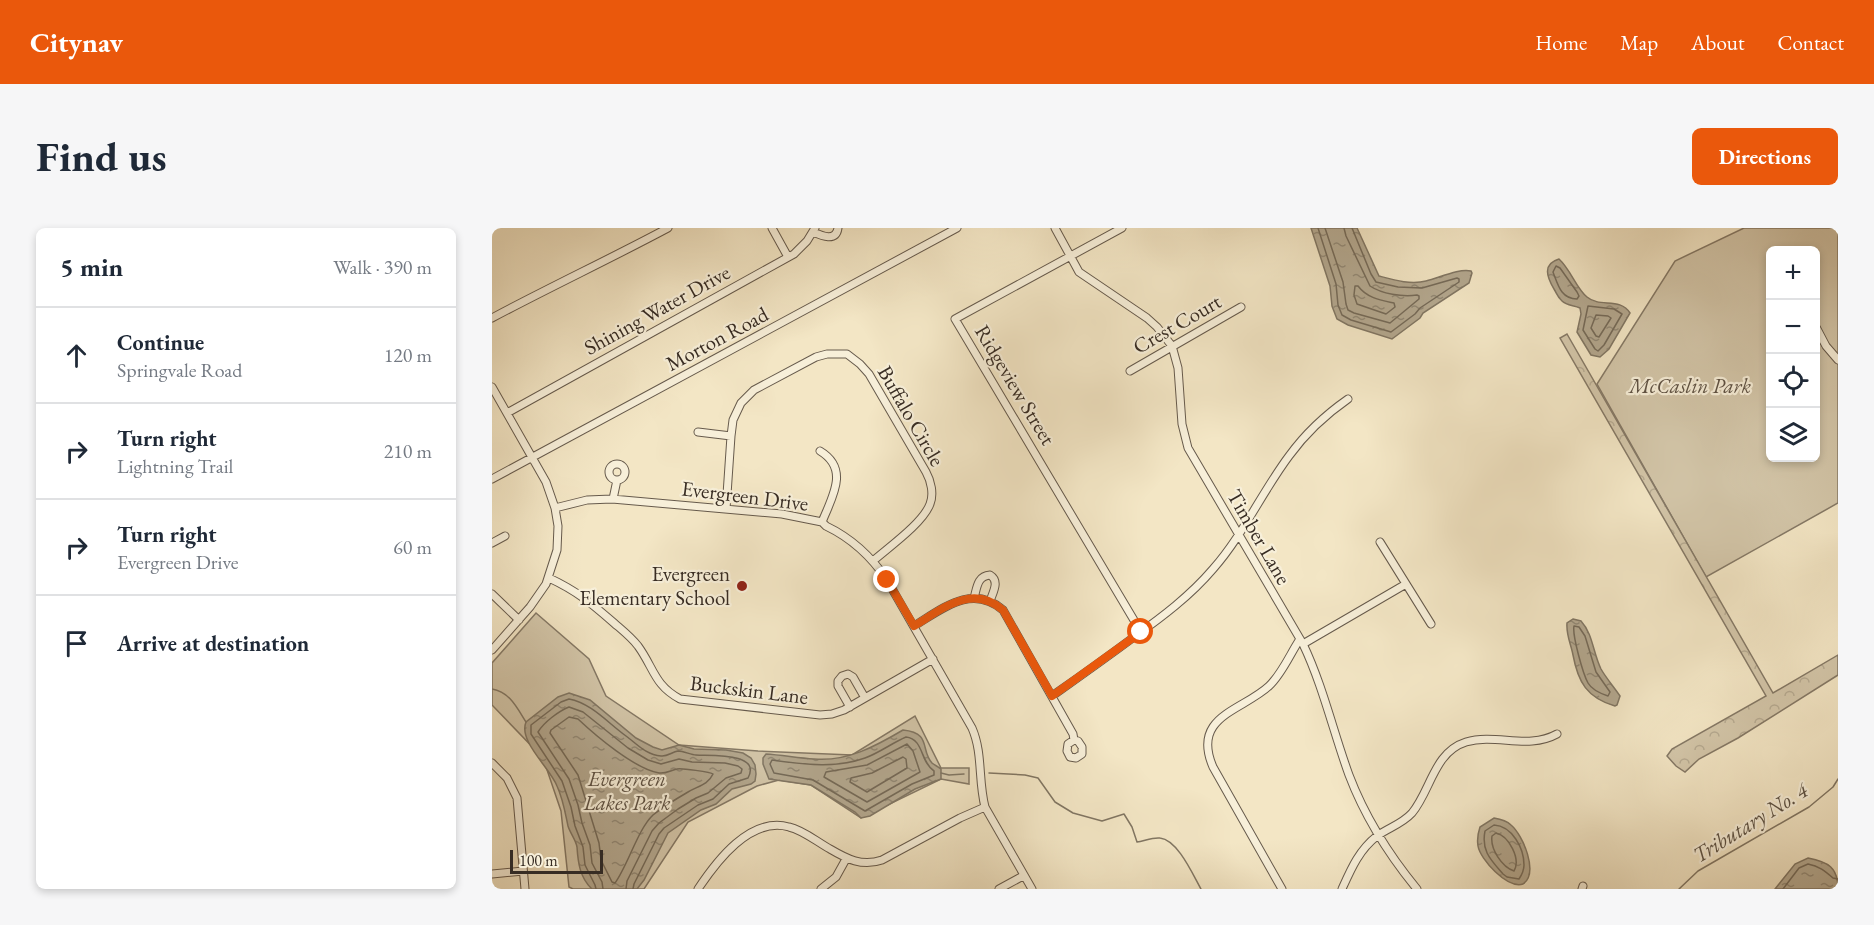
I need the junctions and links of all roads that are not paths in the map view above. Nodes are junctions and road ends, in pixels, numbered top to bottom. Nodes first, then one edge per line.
1 (668, 228) edge
2 (772, 228) edge
3 (838, 228) edge
4 (957, 228) edge
5 (1055, 228) edge
6 (1122, 228) edge
7 (814, 230) edge
8 (1070, 256) junction
9 (788, 257) junction
10 (1241, 307) dead end
11 (492, 318) edge
12 (1820, 336) edge
13 (1172, 346) junction
14 (1838, 360) edge
15 (1130, 371) dead end
16 (492, 387) edge
17 (1348, 399) dead end
18 (507, 412) junction
19 (698, 432) dead end
20 (731, 436) junction
21 (820, 451) dead end
22 (532, 457) junction
23 (492, 479) edge
24 (617, 480) dead end
25 (613, 499) junction
26 (555, 508) junction
27 (726, 509) junction
28 (822, 522) junction
29 (505, 536) dead end
30 (1239, 536) junction
31 (1380, 542) dead end
32 (492, 543) edge
33 (873, 561) junction
34 (549, 578) junction
35 (1406, 584) junction
36 (492, 594) edge
37 (974, 598) junction
38 (990, 601) junction
39 (519, 620) junction
40 (1431, 624) dead end
41 (914, 626) junction
42 (1141, 632) junction
43 (1301, 642) junction
44 (492, 650) edge
45 (933, 659) junction
46 (1052, 696) junction
47 (865, 698) junction
48 (850, 707) junction
49 (1557, 734) dead end
50 (1074, 740) dead end
51 (492, 763) edge
52 (985, 807) junction
53 (1378, 835) junction
54 (846, 859) junction
55 (524, 871) junction
56 (492, 874) edge
57 (1023, 876) junction
58 (525, 889) edge
59 (698, 889) edge
60 (820, 889) edge
61 (999, 889) edge
62 (1032, 889) edge
63 (1282, 889) edge
64 (1342, 889) edge
65 (1417, 889) edge

1 - 11 street
2 - 9 street
3 - 7 street
4 - 22 street, Morton Road
5 - 8 street, Timber Lane
6 - 8 street, Ridgeview Street
7 - 9 street, Shining Water Drive
8 - 13 street, Timber Lane
8 - 42 street, Ridgeview Street
9 - 18 street, Shining Water Drive
10 - 13 street, Crest Court
12 - 14 street
13 - 15 street, Crest Court
13 - 30 street, Timber Lane
16 - 18 street
17 - 30 street
18 - 22 street
19 - 20 street
20 - 27 street, Buffalo Circle
20 - 33 street, Buffalo Circle
21 - 28 street
22 - 23 street, Morton Road
22 - 26 street
24 - 25 street
25 - 26 street, Evergreen Drive
25 - 27 street, Evergreen Drive
26 - 34 street
27 - 28 street, Evergreen Drive
28 - 33 street, Evergreen Drive
29 - 32 street
30 - 42 street
30 - 43 street, Timber Lane
31 - 35 street
33 - 41 street, Evergreen Drive
34 - 39 street
34 - 48 street, Buckskin Lane
35 - 40 street
35 - 43 street
36 - 39 street
37 - 38 street
37 - 38 street
37 - 41 street
38 - 46 street
39 - 44 street
41 - 45 street, Evergreen Drive
42 - 46 street
43 - 53 street, Timber Lane
43 - 63 street
45 - 47 street, Buckskin Lane
45 - 52 street, Evergreen Drive
46 - 50 street
47 - 48 street, Buckskin Lane
47 - 48 street, Buckskin Lane
49 - 53 street
51 - 55 street
52 - 54 street
52 - 57 street, Evergreen Drive
53 - 64 street
53 - 65 street, Timber Lane
54 - 59 street
54 - 60 street
55 - 56 street
55 - 58 street
57 - 61 street
57 - 62 street, Evergreen Drive

